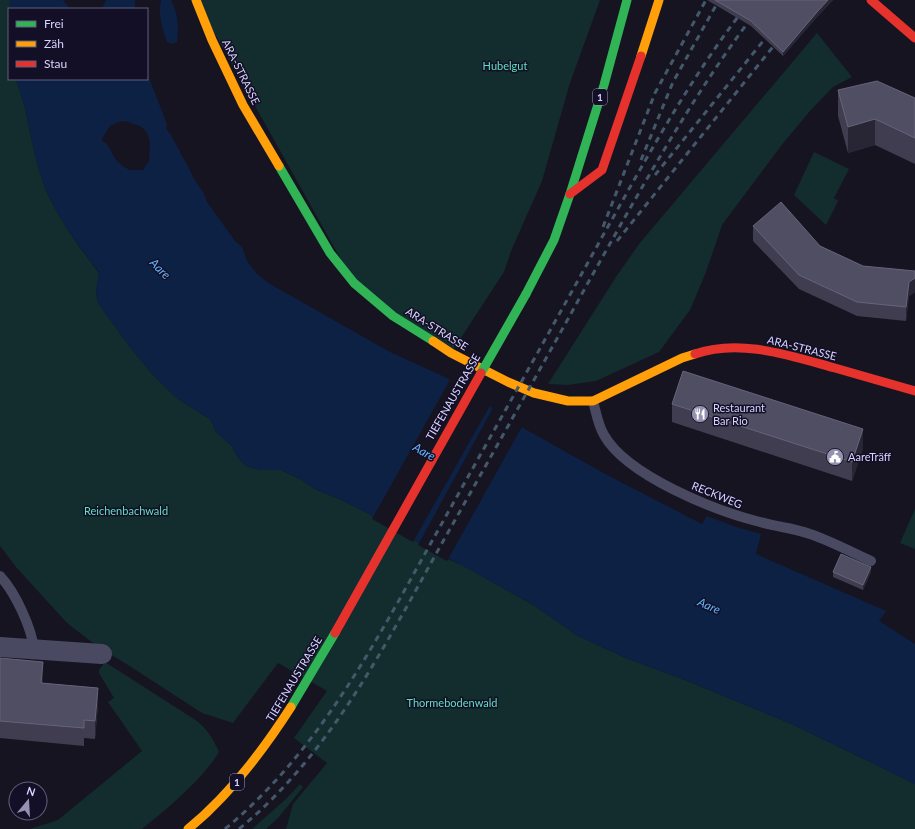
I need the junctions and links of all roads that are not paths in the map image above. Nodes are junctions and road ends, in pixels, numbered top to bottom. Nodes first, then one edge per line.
1 (196, 0) edge
2 (627, 0) edge
3 (659, 0) edge
4 (871, 0) edge
5 (915, 38) edge
6 (570, 194) junction
7 (915, 391) edge
8 (593, 401) junction
9 (871, 561) dead end
10 (0, 576) edge
11 (0, 647) edge
12 (34, 650) junction
13 (102, 654) dead end
14 (188, 829) edge

1 - 8 main road, ARA-STRASSE
2 - 6 main road, TIEFENAUSTRASSE / 1
3 - 6 main road
4 - 5 main road
6 - 14 main road, TIEFENAUSTRASSE / 1, bridge
7 - 8 main road, ARA-STRASSE
8 - 9 lane, RECKWEG
10 - 12 lane
11 - 12 street
12 - 13 street

